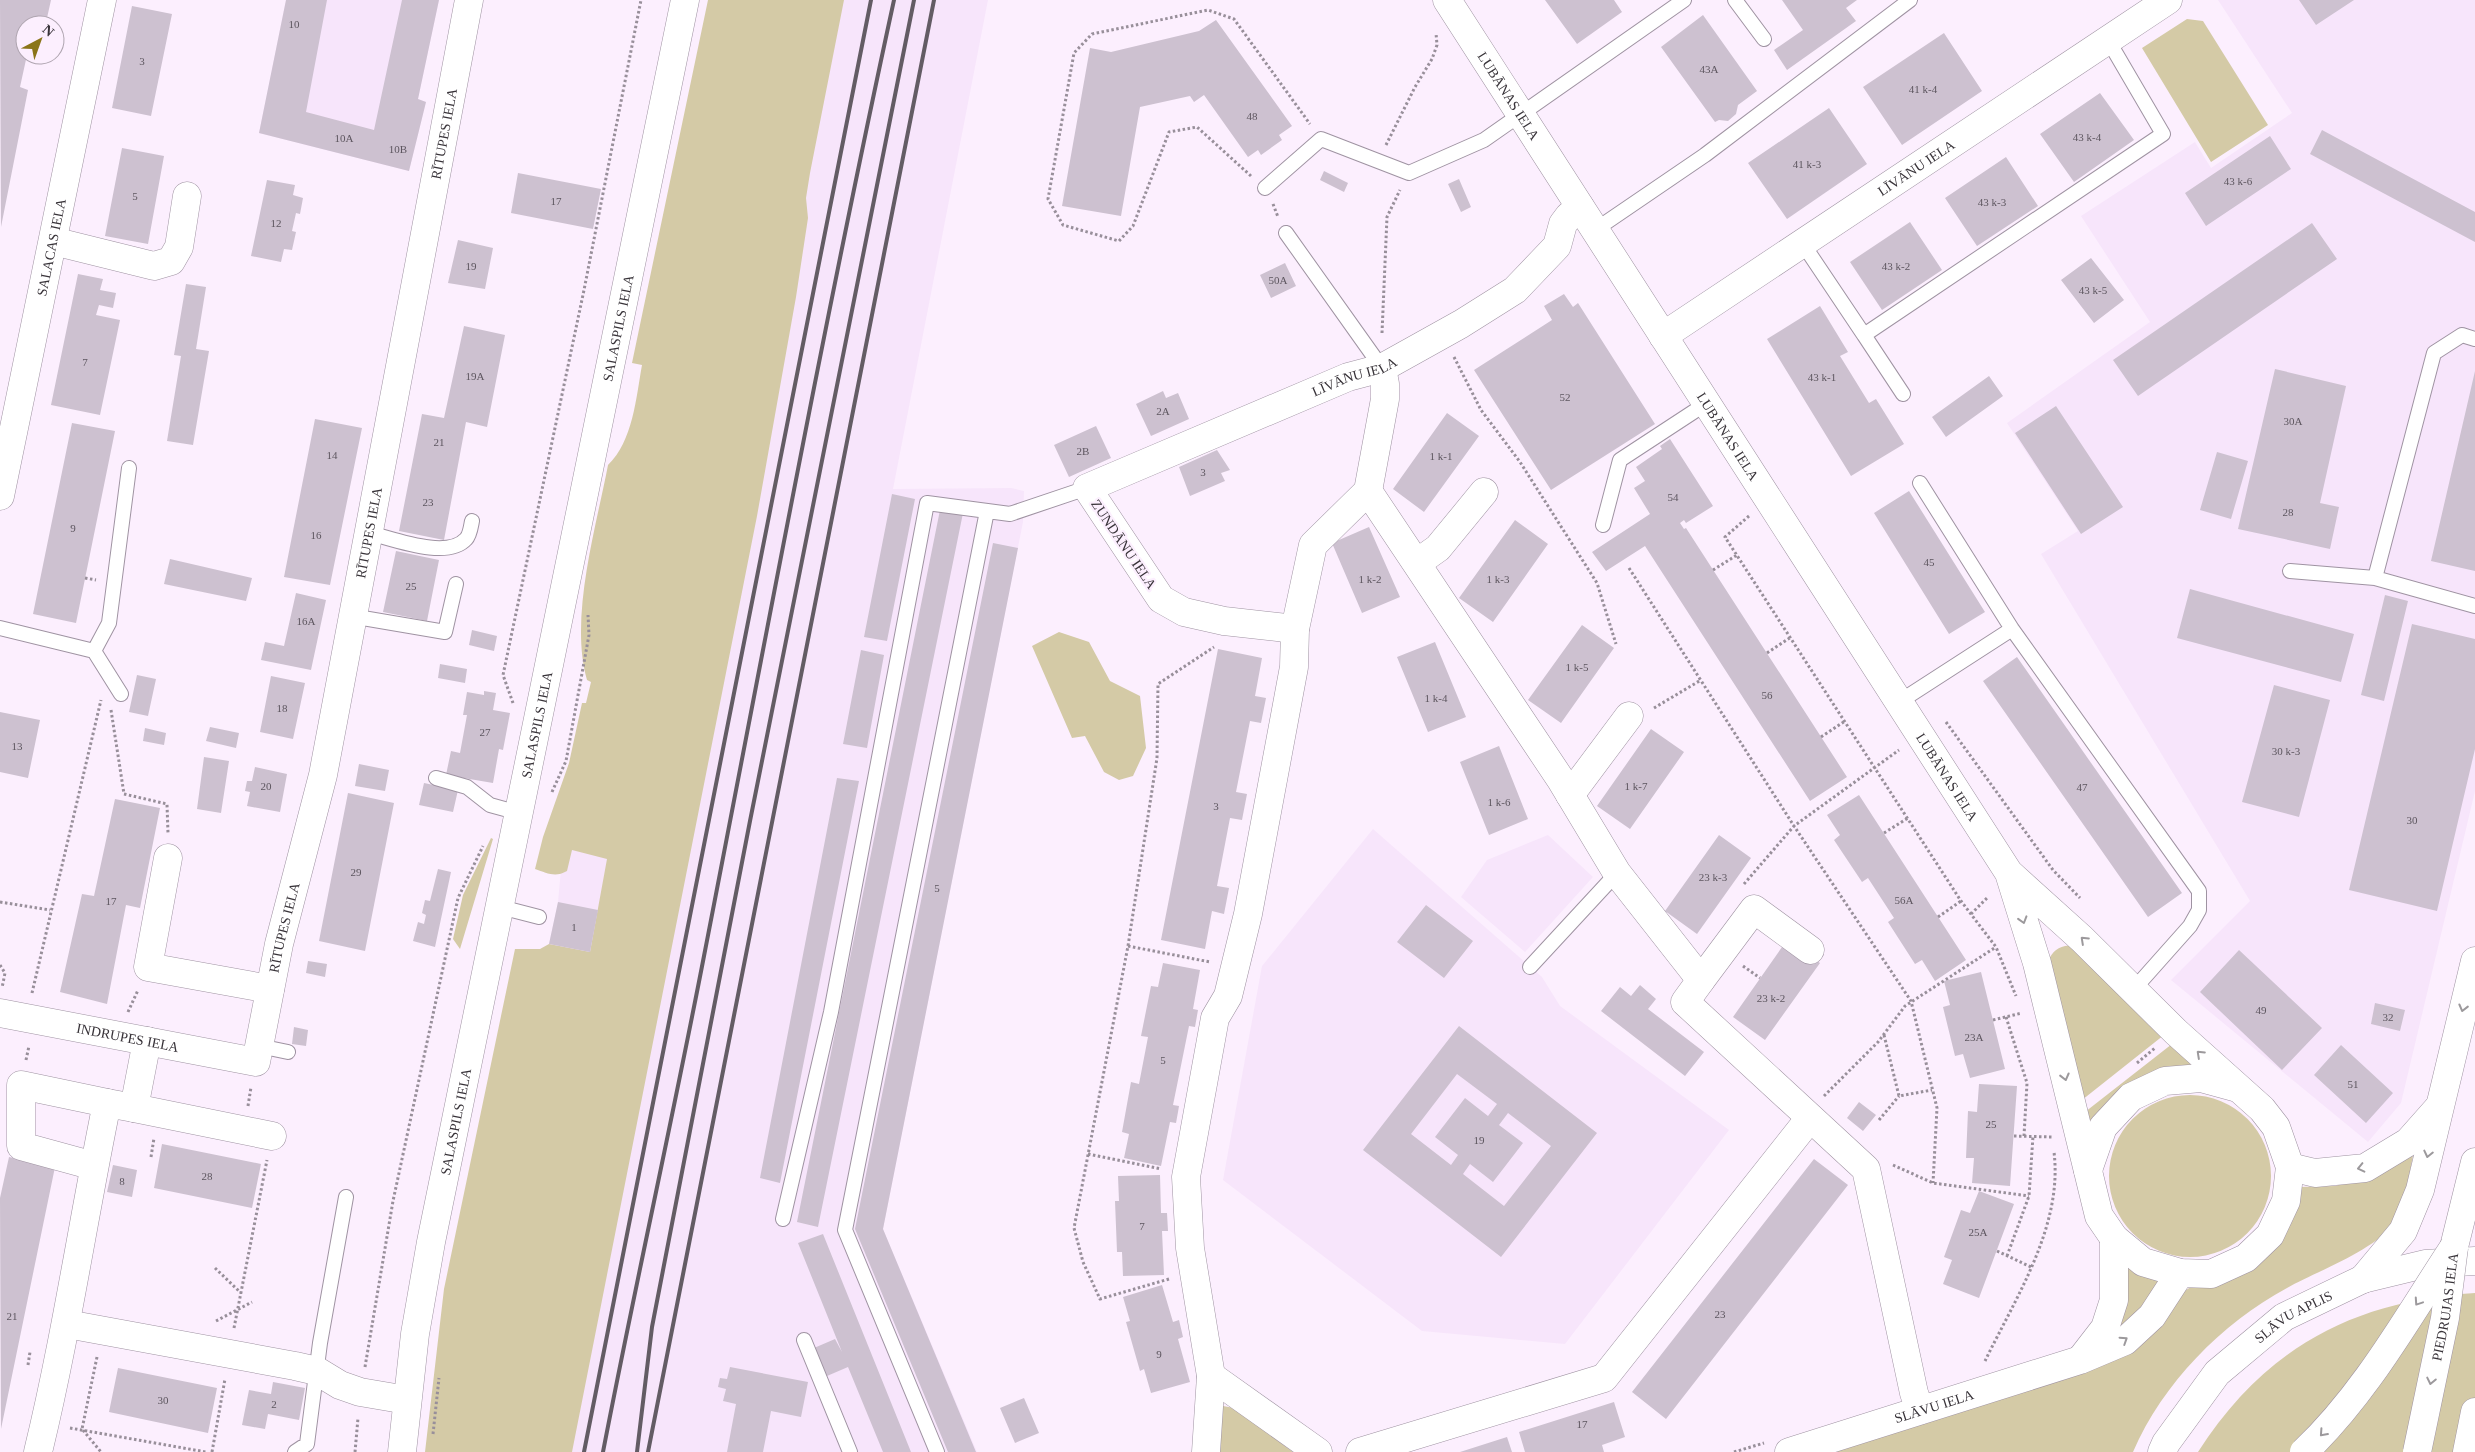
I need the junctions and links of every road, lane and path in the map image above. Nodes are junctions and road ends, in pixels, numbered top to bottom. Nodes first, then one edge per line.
1 (102, 0) edge
2 (469, 0) edge
3 (640, 0) edge
4 (685, 0) edge
5 (1447, 0) edge
6 (1684, 0) edge
7 (1735, 0) edge
8 (1910, 0) edge
9 (2168, 0) edge
10 (1435, 29) dead end
11 (1764, 39) dead end
12 (2108, 40) junction
13 (1520, 115) junction
14 (1321, 139) junction
15 (1377, 160) junction
16 (1409, 173) junction
17 (1265, 188) junction
18 (187, 196) dead end
19 (1580, 207) junction
20 (1595, 230) junction
21 (1286, 233) joint
22 (53, 241) junction
23 (1803, 244) junction
24 (1444, 334) junction
25 (1864, 335) junction
26 (1663, 336) junction
27 (2475, 339) edge
28 (1382, 368) junction
29 (1903, 394) dead end
30 (1707, 404) junction
31 (129, 468) dead end
32 (1920, 484) dead end
33 (1086, 488) junction
34 (1368, 491) junction
35 (1484, 492) dead end
36 (0, 496) edge
37 (987, 511) junction
38 (1753, 513) dead end
39 (472, 521) dead end
40 (1603, 525) dead end
41 (369, 533) junction
42 (1737, 554) junction
43 (1417, 563) junction
44 (1629, 568) dead end
45 (1713, 570) dead end
46 (2290, 571) dead end
47 (2375, 578) junction
48 (456, 584) dead end
49 (2475, 606) edge
50 (351, 616) junction
51 (0, 628) edge
52 (1296, 629) junction
53 (2012, 629) junction
54 (1790, 637) junction
55 (1220, 643) dead end
56 (1616, 644) dead end
57 (94, 651) junction
58 (1767, 653) dead end
59 (585, 661) dead end
60 (1701, 680) junction
61 (115, 685) junction
62 (1923, 686) junction
63 (1899, 702) junction
64 (514, 705) dead end
65 (1629, 716) joint
66 (1845, 721) junction
67 (1821, 737) dead end
68 (1904, 747) dead end
69 (1876, 768) junction
70 (436, 778) dead end
71 (551, 795) dead end
72 (1570, 795) junction
73 (519, 813) junction
74 (1908, 818) junction
75 (1794, 826) junction
76 (1884, 833) dead end
77 (484, 844) dead end
78 (168, 858) joint
79 (1617, 873) junction
80 (2009, 873) junction
81 (0, 902) edge
82 (1961, 902) junction
83 (2085, 904) dead end
84 (500, 907) junction
85 (1754, 909) junction
86 (50, 910) junction
87 (539, 917) dead end
88 (1938, 917) dead end
89 (1128, 946) junction
90 (1996, 947) junction
91 (1810, 950) dead end
92 (2475, 961) edge
93 (0, 965) edge
94 (148, 967) junction
95 (1235, 967) junction
96 (1530, 967) dead end
97 (1701, 980) junction
98 (270, 989) junction
99 (2134, 989) junction
100 (1911, 1001) junction
101 (15, 1011) edge
102 (2022, 1013) junction
103 (2006, 1017) junction
104 (1993, 1020) dead end
105 (2025, 1022) dead end
106 (1884, 1035) junction
107 (118, 1036) junction
108 (147, 1041) junction
109 (288, 1052) dead end
110 (257, 1054) junction
111 (21, 1085) junction
112 (2236, 1087) junction
113 (1932, 1090) junction
114 (1899, 1096) junction
115 (107, 1103) junction
116 (2439, 1107) junction
117 (134, 1108) junction
118 (1810, 1118) junction
119 (1879, 1120) dead end
120 (2051, 1130) dead end
121 (244, 1131) junction
122 (155, 1133) dead end
123 (2014, 1136) dead end
124 (2024, 1136) junction
125 (2033, 1136) junction
126 (278, 1137) joint
127 (2052, 1137) junction
128 (1088, 1154) junction
129 (151, 1157) dead end
130 (2475, 1162) edge
131 (94, 1166) junction
132 (2290, 1167) junction
133 (1866, 1169) junction
134 (2088, 1170) junction
135 (1168, 1171) dead end
136 (1933, 1183) junction
137 (2029, 1196) junction
138 (346, 1197) dead end
139 (783, 1219) dead end
140 (2114, 1238) junction
141 (1997, 1251) dead end
142 (2465, 1254) edge
143 (2008, 1256) junction
144 (2031, 1267) junction
145 (215, 1268) dead end
146 (1194, 1272) junction
147 (2180, 1272) junction
148 (2362, 1279) junction
149 (241, 1293) junction
150 (252, 1302) dead end
151 (237, 1310) junction
152 (216, 1321) dead end
153 (67, 1324) junction
154 (102, 1331) junction
155 (804, 1340) dead end
156 (230, 1353) junction
157 (2080, 1360) junction
158 (1984, 1363) dead end
159 (317, 1371) junction
160 (1212, 1376) junction
161 (360, 1392) junction
162 (407, 1400) junction
163 (1920, 1410) junction
164 (2475, 1412) edge
165 (82, 1429) junction
166 (38, 1452) edge
167 (101, 1452) edge
168 (206, 1452) edge
169 (212, 1452) edge
170 (295, 1452) edge
171 (355, 1452) edge
172 (402, 1452) edge
173 (850, 1452) edge
174 (937, 1452) edge
175 (1206, 1452) edge
176 (1318, 1452) edge
177 (1360, 1452) edge
178 (1789, 1452) edge
179 (2162, 1452) edge
180 (2304, 1452) edge
181 (2417, 1452) edge
182 (2467, 1452) edge

1 - 22 main road, SALACAS IELA
2 - 41 main road, RĪTUPES IELA
3 - 64 path
4 - 73 main road, SALASPILS IELA
5 - 13 main road, LUBĀNAS IELA
6 - 13 lane
7 - 11 lane
8 - 20 lane
9 - 12 main road, LĪVĀNU IELA
10 - 15 path
12 - 23 main road, LĪVĀNU IELA
12 - 25 lane
13 - 16 lane
13 - 19 main road, LUBĀNAS IELA
14 - 15 lane
14 - 17 lane
14 - 17 path
15 - 16 lane
16 - 28 path
17 - 21 path
18 - 22 main road
19 - 20 main road, LUBĀNAS IELA
19 - 24 main road, LĪVĀNU IELA
20 - 26 main road, LUBĀNAS IELA
21 - 28 lane
22 - 36 main road, SALACAS IELA
23 - 25 lane
23 - 26 main road, LĪVĀNU IELA
24 - 28 main road, LĪVĀNU IELA
24 - 56 path
25 - 29 lane
26 - 30 main road, LUBĀNAS IELA
27 - 47 lane
28 - 33 main road, LĪVĀNU IELA
28 - 34 main road
30 - 40 lane
30 - 63 main road, LUBĀNAS IELA
31 - 57 lane
32 - 53 lane
33 - 37 lane
33 - 52 main road, ZUNDĀNU IELA
34 - 43 main road
34 - 52 main road
35 - 43 main road
37 - 139 lane
37 - 174 lane
38 - 42 path
39 - 41 lane
41 - 50 main road, RĪTUPES IELA
42 - 45 path
42 - 54 path
43 - 72 main road
44 - 60 path
46 - 47 lane
47 - 49 lane
48 - 50 lane
50 - 98 main road, RĪTUPES IELA
51 - 57 lane
52 - 95 main road
53 - 62 lane
53 - 99 lane
54 - 58 path
54 - 66 path
55 - 89 path
57 - 61 lane
59 - 71 path
60 - 65 path
60 - 75 path
61 - 78 path
61 - 86 path
62 - 63 lane
62 - 83 path
63 - 80 main road, LUBĀNAS IELA
65 - 72 main road
66 - 67 path
66 - 69 path
68 - 69 path
69 - 74 path
69 - 75 path
70 - 73 lane
72 - 79 main road
73 - 84 main road, SALASPILS IELA
74 - 76 path
74 - 82 path
75 - 85 path
75 - 100 path
77 - 161 path
78 - 94 main road
79 - 96 lane
79 - 97 main road
99 -> 80 main road, LUBĀNAS IELA
80 -> 134 main road, LUBĀNAS IELA
81 - 86 path
82 - 88 path
82 - 90 path
84 - 87 lane
84 - 162 main road, SALASPILS IELA
85 - 91 main road
85 - 97 main road
86 - 101 path
89 - 95 path
89 - 128 path
90 - 100 path
90 - 102 path
92 -> 116 main road
93 - 101 path
94 - 98 main road
94 - 107 path
95 - 146 main road
97 - 118 main road
98 - 110 main road, RĪTUPES IELA
112 -> 99 main road, LUBĀNAS IELA
100 - 106 path
100 - 113 path
101 - 107 main road, INDRUPES IELA
101 - 111 path
102 - 103 path
102 - 105 path
103 - 104 path
103 - 124 path
106 - 114 path
106 - 118 path
107 - 108 main road, INDRUPES IELA
108 - 110 main road, INDRUPES IELA
108 - 117 main road
109 - 110 lane
110 - 121 path
111 - 115 main road
111 - 131 main road
112 - 132 main road, LUBĀNAS IELA
112 - 134 main road
113 - 114 path
113 - 136 path
114 - 119 path
115 - 117 main road
115 - 131 main road
116 -> 132 main road
116 -> 148 main road
117 - 121 main road
118 - 133 main road
118 - 177 main road
120 - 127 path
121 - 126 main road
122 - 129 path
123 - 124 path
124 - 125 path
125 - 127 path
125 - 137 path
126 - 149 path
127 - 144 path
128 - 135 path
128 - 146 path
130 - 142 main road, PIEDRUJAS IELA
131 - 153 main road
132 - 147 main road, LUBĀNAS IELA
133 - 136 path
133 - 163 main road
134 - 140 main road, LUBĀNAS IELA
136 - 137 path
137 - 143 path
138 - 159 lane
140 - 147 main road, LUBĀNAS IELA
140 - 157 main road
141 - 143 path
142 - 148 main road, SLĀVU APLIS
142 -> 180 main road, bridge
142 -> 181 main road, PIEDRUJAS IELA, bridge
143 - 144 path
144 - 158 path
145 - 149 path
146 - 160 main road
157 -> 147 main road, SLĀVU IELA
148 - 179 main road, SLĀVU APLIS
149 - 151 path
150 - 151 path
151 - 152 path
151 - 156 path
153 - 154 main road
153 - 166 main road
154 - 156 main road
154 - 165 path
155 - 173 lane
156 - 159 main road
156 - 169 path
157 - 163 main road, SLĀVU IELA
159 - 161 main road
159 - 170 lane
160 - 175 main road
160 - 176 main road
161 - 162 main road
161 - 171 path
162 - 172 main road, SALASPILS IELA
163 - 178 main road, SLĀVU IELA
164 - 182 main road
165 - 167 path
165 - 168 path

